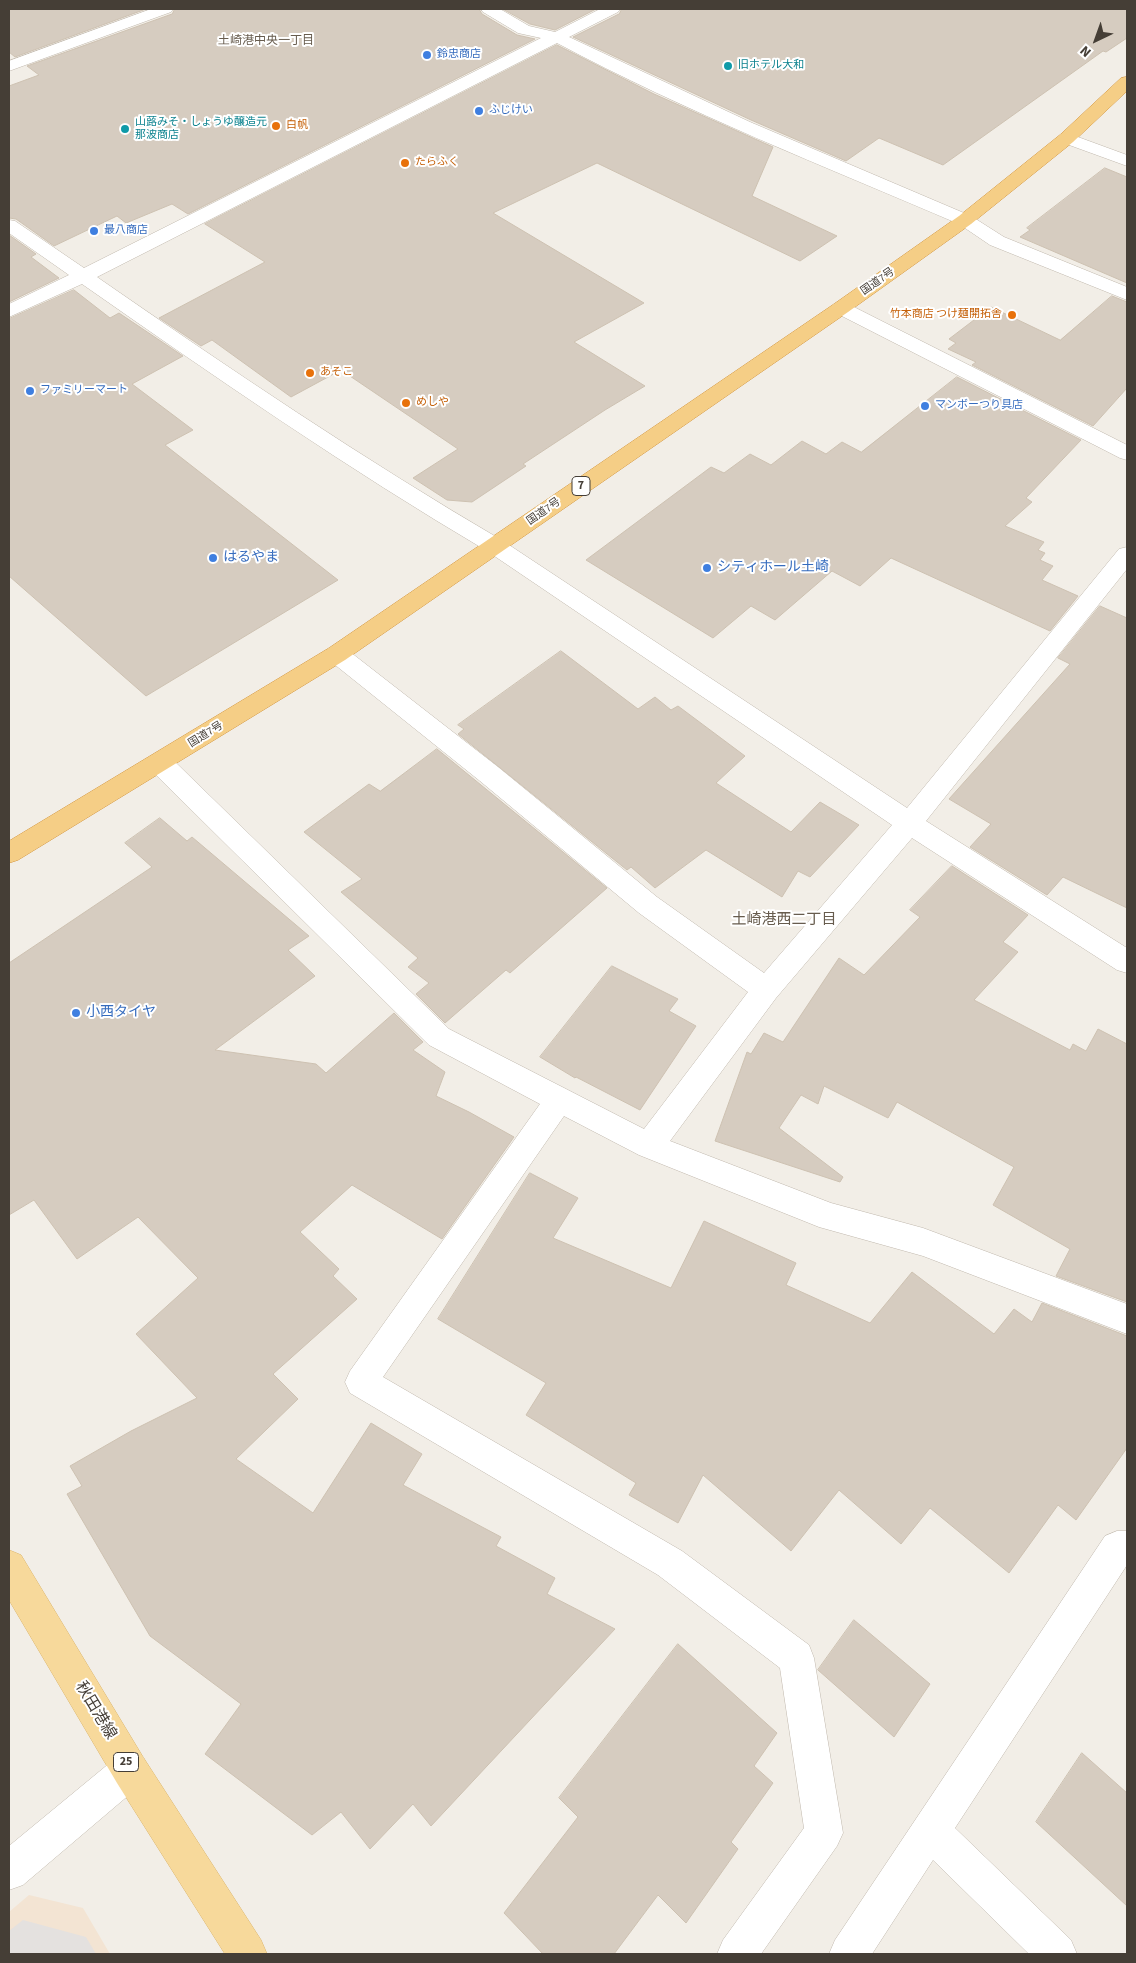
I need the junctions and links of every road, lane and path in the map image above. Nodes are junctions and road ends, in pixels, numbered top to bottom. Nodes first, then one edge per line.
1 (164, 9) edge
2 (489, 9) edge
3 (612, 9) edge
4 (557, 37) junction
5 (9, 66) edge
6 (1127, 82) edge
7 (1067, 138) junction
8 (1127, 161) edge
9 (965, 220) junction
10 (9, 225) edge
11 (83, 276) junction
12 (1127, 294) edge
13 (841, 308) junction
14 (9, 311) edge
15 (1127, 453) edge
16 (495, 546) junction
17 (1127, 554) edge
18 (337, 654) junction
19 (160, 763) junction
20 (909, 824) junction
21 (9, 853) edge
22 (1127, 962) edge
23 (766, 990) junction
24 (559, 1100) junction
25 (649, 1146) junction
26 (1127, 1319) edge
27 (1127, 1548) edge
28 (9, 1568) edge
29 (130, 1770) junction
30 (930, 1831) junction
31 (9, 1871) edge
32 (247, 1954) edge
33 (737, 1954) edge
34 (849, 1954) edge
35 (1057, 1954) edge

1 - 5 street
2 - 4 street
3 - 4 street
4 - 9 street
4 - 11 street
6 - 7 highway, 国道7号 / 7
7 - 8 street
7 - 9 highway, 国道7号 / 7
9 - 12 street
9 - 13 highway, 国道7号 / 7
10 - 11 street
11 - 14 street
11 - 16 street
13 - 15 street
13 - 16 highway, 国道7号 / 7
16 - 18 highway, 国道7号 / 7
16 - 20 street
17 - 20 street
18 - 19 highway, 国道7号 / 7
18 - 23 street
19 - 21 highway, 国道7号 / 7
19 - 24 street
20 - 22 street
20 - 23 street
23 - 25 street
24 - 25 street
24 - 33 street
25 - 26 street
27 - 30 street
28 - 29 main road, 秋田港線 / 25
29 - 31 street
29 - 32 main road, 秋田港線 / 25
30 - 34 street
30 - 35 street

